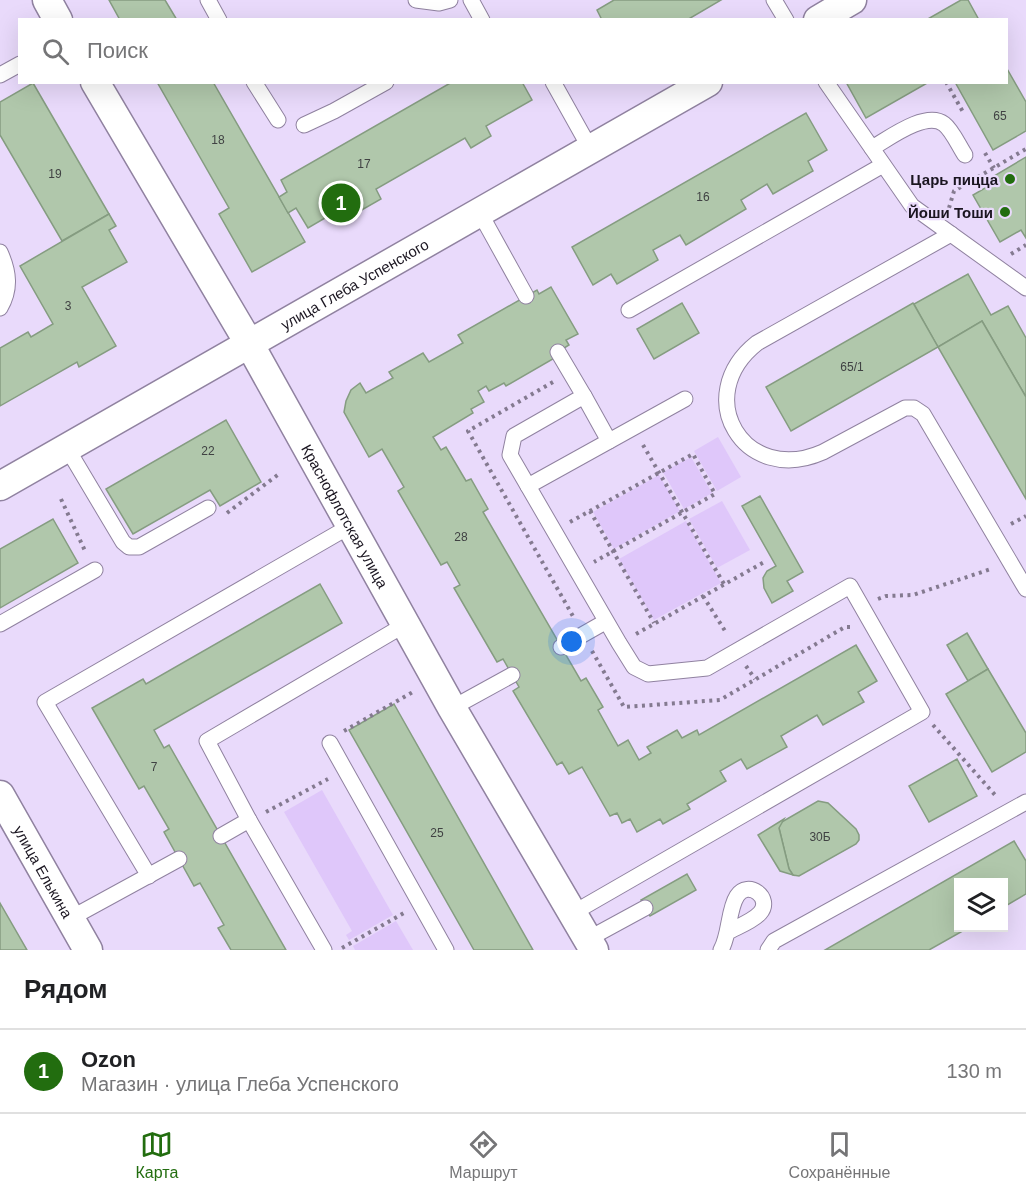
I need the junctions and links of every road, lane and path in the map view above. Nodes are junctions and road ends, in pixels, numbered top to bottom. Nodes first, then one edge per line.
1 (47, 0) edge
2 (208, 0) edge
3 (416, 0) edge
4 (450, 0) edge
5 (471, 0) edge
6 (774, 0) edge
7 (852, 0) edge
8 (57, 18) edge
9 (218, 18) edge
10 (481, 18) edge
11 (785, 18) edge
12 (821, 18) edge
13 (18, 65) edge
14 (0, 75) edge
15 (96, 84) edge
16 (255, 84) edge
17 (382, 84) edge
18 (554, 84) edge
19 (705, 84) edge
20 (827, 84) edge
21 (278, 120) dead end
22 (304, 125) dead end
23 (872, 148) junction
24 (1026, 149) edge
25 (591, 150) junction
26 (965, 155) dead end
27 (883, 165) junction
28 (480, 213) junction
29 (947, 231) junction
30 (0, 252) edge
31 (1026, 288) edge
32 (526, 296) dead end
33 (0, 308) edge
34 (629, 310) dead end
35 (250, 345) junction
36 (558, 352) dead end
37 (584, 396) junction
38 (685, 399) dead end
39 (626, 432) junction
40 (609, 441) junction
41 (67, 448) junction
42 (660, 472) junction
43 (279, 474) dead end
44 (0, 486) edge
45 (528, 486) junction
46 (61, 499) dead end
47 (206, 509) joint
48 (590, 511) junction
49 (683, 512) junction
50 (1026, 516) edge
51 (352, 525) junction
52 (1006, 527) dead end
53 (554, 531) junction
54 (532, 544) dead end
55 (613, 552) junction
56 (1009, 559) junction
57 (766, 561) dead end
58 (95, 570) joint
59 (577, 572) junction
60 (554, 584) dead end
61 (724, 584) junction
62 (1026, 589) edge
63 (863, 608) junction
64 (605, 622) junction
65 (654, 623) junction
66 (0, 624) edge
67 (406, 624) junction
68 (619, 643) junction
69 (561, 647) dead end
70 (596, 656) dead end
71 (512, 675) dead end
72 (419, 689) dead end
73 (452, 708) junction
74 (922, 712) junction
75 (330, 743) joint
76 (345, 770) junction
77 (0, 795) edge
78 (1026, 802) edge
79 (1009, 811) junction
80 (249, 820) junction
81 (221, 836) dead end
82 (179, 860) dead end
83 (149, 876) junction
84 (420, 904) junction
85 (645, 908) dead end
86 (573, 913) junction
87 (71, 918) junction
88 (728, 932) dead end
89 (591, 945) edge
90 (88, 950) edge
91 (324, 950) edge
92 (338, 950) edge
93 (446, 950) edge
94 (721, 950) edge
95 (768, 950) edge

1 - 8 street
2 - 9 lane
3 - 4 lane
5 - 10 lane
6 - 11 lane
7 - 12 street
13 - 14 lane
15 - 35 street, Краснофлотская улица
16 - 21 lane
17 - 22 lane
18 - 25 lane
19 - 25 street, улица Глеба Успенского
20 - 23 lane
23 - 26 lane
23 - 27 lane
24 - 29 path
25 - 28 street, улица Глеба Успенского
27 - 29 lane
27 - 34 lane
28 - 32 lane
28 - 35 street, улица Глеба Успенского
29 - 31 lane
29 - 56 lane
30 - 33 lane
35 - 41 street, улица Глеба Успенского
35 - 51 street, Краснофлотская улица
36 - 37 lane
37 - 40 lane
37 - 45 lane
38 - 39 lane
39 - 40 lane
39 - 42 path
40 - 45 lane
41 - 44 street, улица Глеба Успенского
41 - 47 lane
42 - 48 path
42 - 49 path
42 - 49 path
43 - 47 path
45 - 53 lane
46 - 58 path
48 - 53 path
48 - 55 path
49 - 55 path
49 - 61 path
50 - 52 path
51 - 67 street, Краснофлотская улица
51 - 83 lane
53 - 54 path
53 - 59 lane
55 - 59 path
55 - 65 path
56 - 62 lane
56 - 63 path
57 - 61 path
58 - 66 lane
59 - 60 path
59 - 64 lane
61 - 65 path
63 - 68 lane
63 - 74 lane
64 - 68 lane
64 - 69 lane
65 - 68 path
67 - 73 street, Краснофлотская улица
67 - 80 lane
68 - 70 path
71 - 73 lane
72 - 75 path
73 - 86 street, Краснофлотская улица
74 - 79 path
74 - 86 lane
75 - 76 lane
76 - 80 path
76 - 84 lane
77 - 87 street, улица Елькина
78 - 79 lane
79 - 95 lane
80 - 81 lane
80 - 91 lane
82 - 83 lane
83 - 87 lane
84 - 92 path
84 - 93 lane
85 - 89 lane
86 - 89 street, Краснофлотская улица
87 - 90 street, улица Елькина
88 - 94 lane

